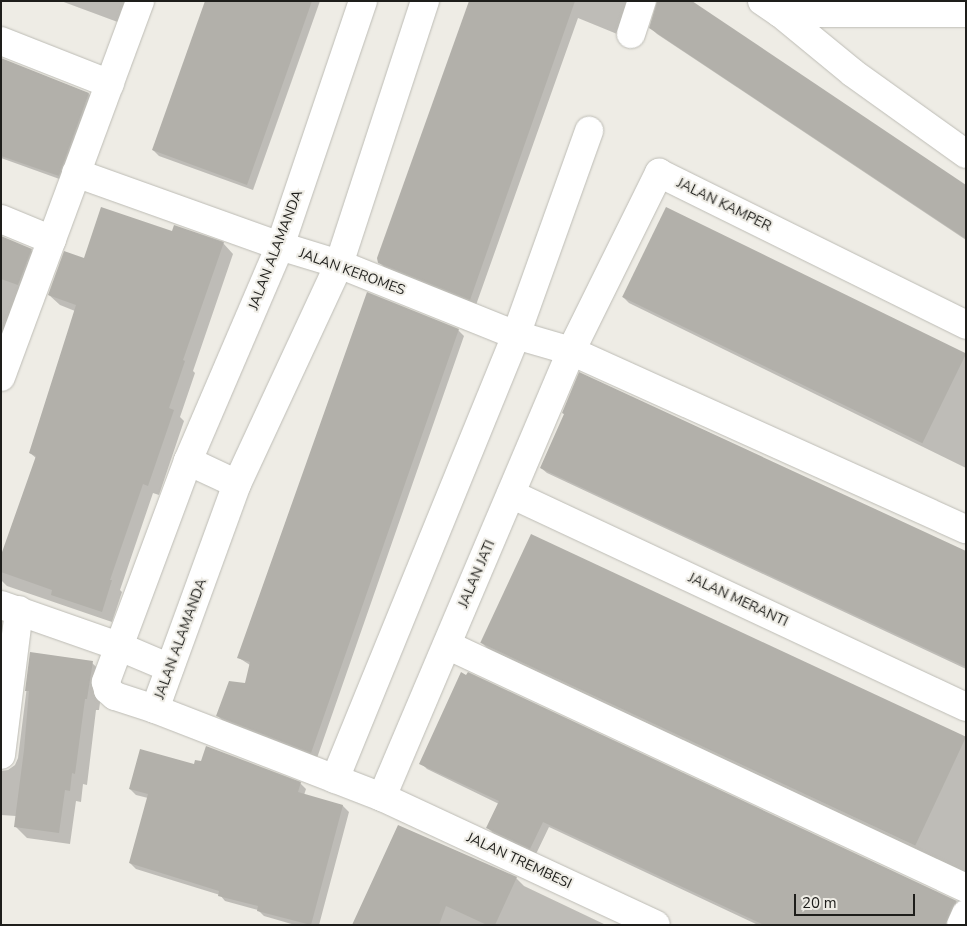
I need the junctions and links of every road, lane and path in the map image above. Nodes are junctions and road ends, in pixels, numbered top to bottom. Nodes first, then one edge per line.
1 (140, 1) edge
2 (363, 1) edge
3 (425, 1) edge
4 (642, 1) edge
5 (771, 7) edge
6 (966, 12) edge
7 (631, 34) dead end
8 (1, 41) edge
9 (110, 84) junction
10 (589, 131) dead end
11 (966, 154) edge
12 (76, 173) junction
13 (1, 219) edge
14 (52, 240) junction
15 (280, 246) junction
16 (339, 264) junction
17 (966, 325) edge
18 (516, 335) junction
19 (571, 350) junction
20 (2, 375) edge
21 (188, 461) junction
22 (238, 484) junction
23 (511, 494) junction
24 (966, 529) edge
25 (10, 607) edge
26 (447, 644) junction
27 (118, 646) junction
28 (170, 668) junction
29 (966, 707) edge
30 (156, 709) junction
31 (1, 755) edge
32 (335, 780) junction
33 (382, 797) junction
34 (966, 888) edge
35 (966, 914) edge
36 (656, 925) edge
37 (961, 925) edge

1 - 9 street
2 - 15 street, JALAN ALAMANDA
3 - 16 street, JALAN ALAMANDA
4 - 7 street
5 - 6 street
5 - 11 street
8 - 9 street
9 - 12 street
10 - 18 street
12 - 14 street
12 - 15 street, JALAN KEROMES
13 - 14 street
14 - 20 street
15 - 16 street, JALAN KEROMES
15 - 21 street, JALAN ALAMANDA
16 - 18 street, JALAN KEROMES
16 - 22 street, JALAN ALAMANDA
17 - 19 street, JALAN KAMPER
18 - 19 street, JALAN KEROMES
18 - 32 street
19 - 23 street, JALAN JATI
19 - 24 street, JALAN KEROMES
21 - 22 street
21 - 27 street, JALAN ALAMANDA
22 - 28 street, JALAN ALAMANDA
23 - 26 street, JALAN JATI
23 - 29 street, JALAN MERANTI
25 - 27 street
25 - 31 street
26 - 33 street, JALAN JATI
26 - 34 street
27 - 28 street
27 - 30 street, JALAN ALAMANDA
28 - 30 street, JALAN ALAMANDA
30 - 32 street, JALAN TREMBESI
32 - 33 street, JALAN TREMBESI
33 - 36 street, JALAN TREMBESI
35 - 37 street

